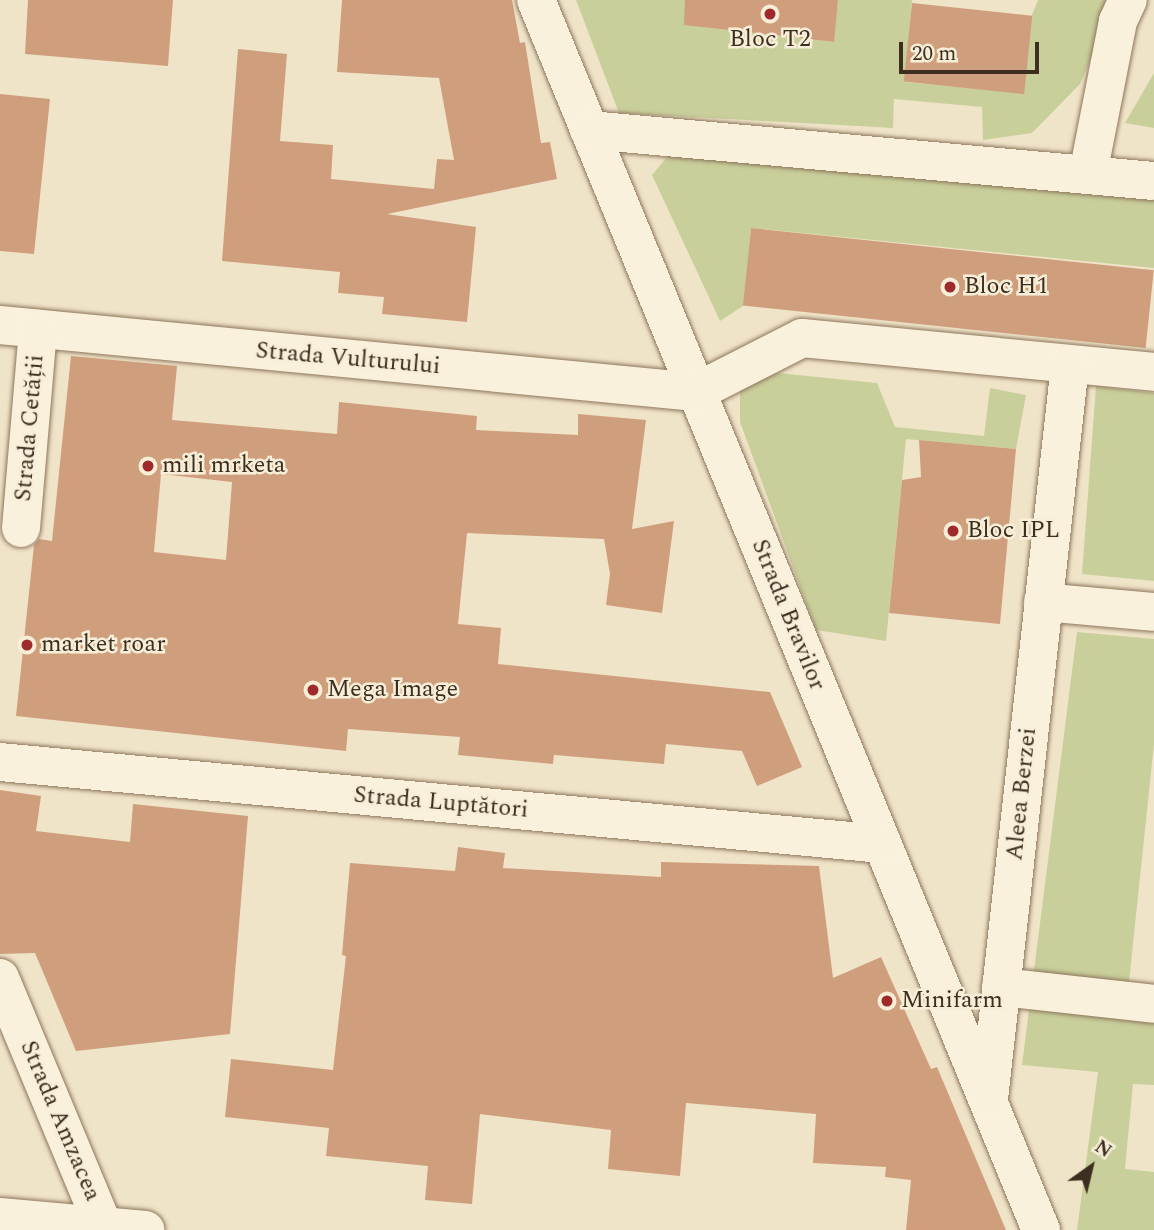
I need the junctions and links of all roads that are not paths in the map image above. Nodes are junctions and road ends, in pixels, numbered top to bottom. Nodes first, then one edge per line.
1 (536, 0) edge
2 (1128, 0) edge
3 (589, 130) junction
4 (1088, 174) junction
5 (1154, 181) edge
6 (0, 325) edge
7 (38, 329) junction
8 (1070, 364) junction
9 (1154, 372) edge
10 (696, 392) junction
11 (21, 528) dead end
12 (1044, 602) junction
13 (1154, 612) edge
14 (0, 762) edge
15 (882, 844) junction
16 (0, 978) edge
17 (1001, 987) junction
18 (1154, 1004) edge
19 (988, 1103) junction
20 (0, 1217) edge
21 (103, 1226) junction
22 (145, 1230) edge
23 (1041, 1230) edge

1 - 3 street, Strada Bravilor
2 - 4 street
3 - 4 street
3 - 10 street, Strada Bravilor
4 - 5 street
6 - 7 street, Strada Vulturului
7 - 10 street, Strada Vulturului
7 - 11 street, Strada Cetății
8 - 9 street
8 - 10 street
8 - 12 street, Aleea Berzei
10 - 15 street, Strada Bravilor
12 - 13 street
12 - 17 street, Aleea Berzei
14 - 15 street, Strada Luptători
15 - 19 street, Strada Bravilor
16 - 21 street, Strada Amzacea
17 - 18 street
17 - 19 street, Aleea Berzei
19 - 23 street, Strada Bravilor
20 - 21 street
21 - 22 street

